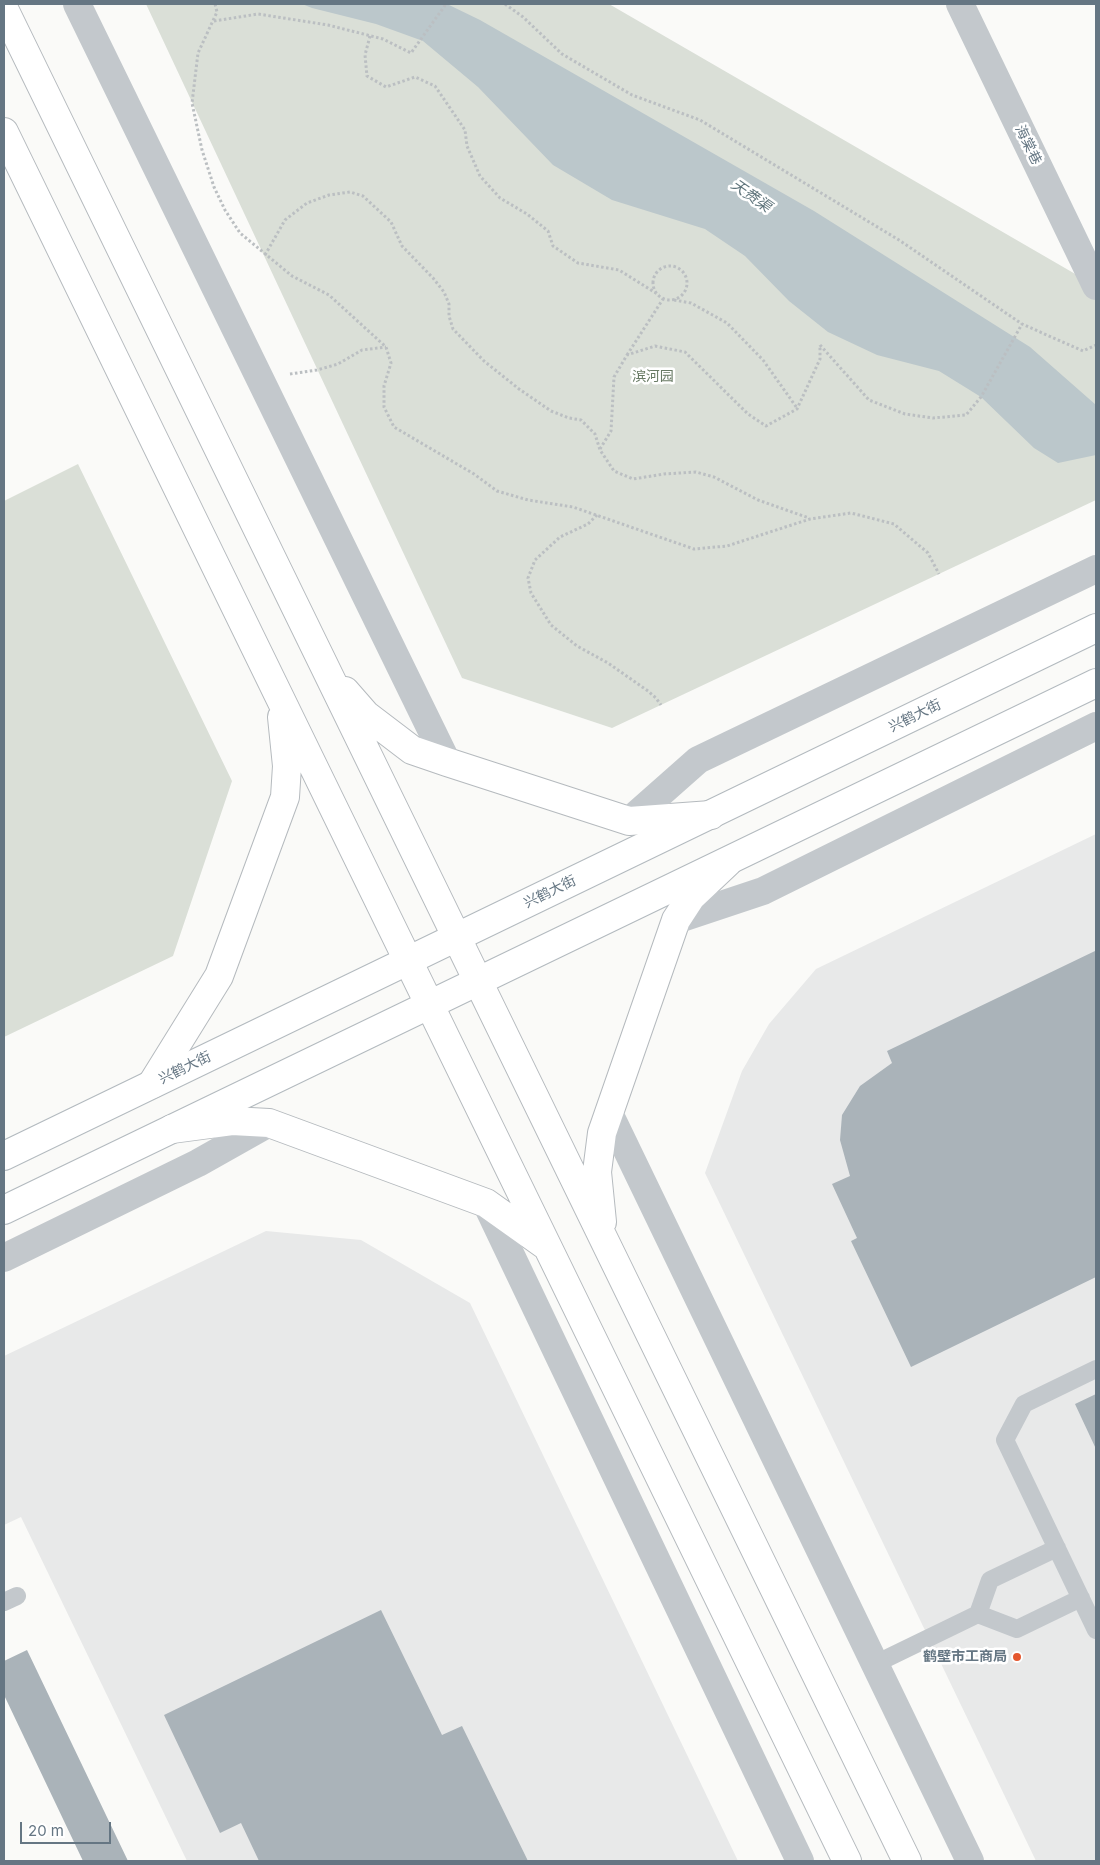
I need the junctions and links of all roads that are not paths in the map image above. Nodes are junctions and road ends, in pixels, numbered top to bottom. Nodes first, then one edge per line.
1 (77, 4) edge
2 (960, 4) edge
3 (4, 9) edge
4 (4, 132) edge
5 (1096, 286) edge
6 (1096, 569) edge
7 (1096, 628) edge
8 (324, 668) junction
9 (1096, 683) edge
10 (280, 698) junction
11 (1096, 726) edge
12 (446, 762) junction
13 (711, 814) junction
14 (628, 821) junction
15 (728, 862) junction
16 (676, 920) junction
17 (456, 938) junction
18 (408, 961) junction
19 (478, 982) junction
20 (430, 1005) junction
21 (152, 1084) junction
22 (609, 1113) junction
23 (269, 1123) junction
24 (172, 1129) junction
25 (4, 1156) edge
26 (486, 1203) junction
27 (4, 1210) edge
28 (603, 1239) junction
29 (549, 1248) junction
30 (4, 1258) edge
31 (1096, 1369) edge
32 (1057, 1548) junction
33 (1081, 1598) junction
34 (978, 1614) junction
35 (1096, 1630) edge
36 (875, 1664) junction
37 (800, 1861) edge
38 (847, 1861) edge
39 (907, 1861) edge
40 (970, 1861) edge

1 - 12 street
2 - 5 street, 海棠巷
3 - 8 main road
4 - 10 main road
6 - 14 street
7 - 13 main road, 兴鹤大街
8 - 12 main road
8 - 17 main road
9 - 15 main road
10 - 18 main road
10 - 21 main road
11 - 16 street
12 - 14 main road
13 - 14 main road
13 - 17 main road, 兴鹤大街
15 - 16 main road
15 - 19 main road
16 - 22 main road
17 - 18 main road, 兴鹤大街
17 - 19 main road
18 - 20 main road
18 - 21 main road, 兴鹤大街
19 - 20 main road
19 - 28 main road
20 - 24 main road
20 - 29 main road
21 - 25 main road, 兴鹤大街
22 - 28 main road
22 - 36 street
23 - 24 main road
23 - 26 main road
23 - 30 street
24 - 27 main road
26 - 29 main road
26 - 37 street
28 - 39 main road
29 - 38 main road
31 - 32 lane
32 - 33 lane
32 - 34 lane
33 - 34 lane
33 - 35 lane
34 - 36 lane
36 - 40 street

